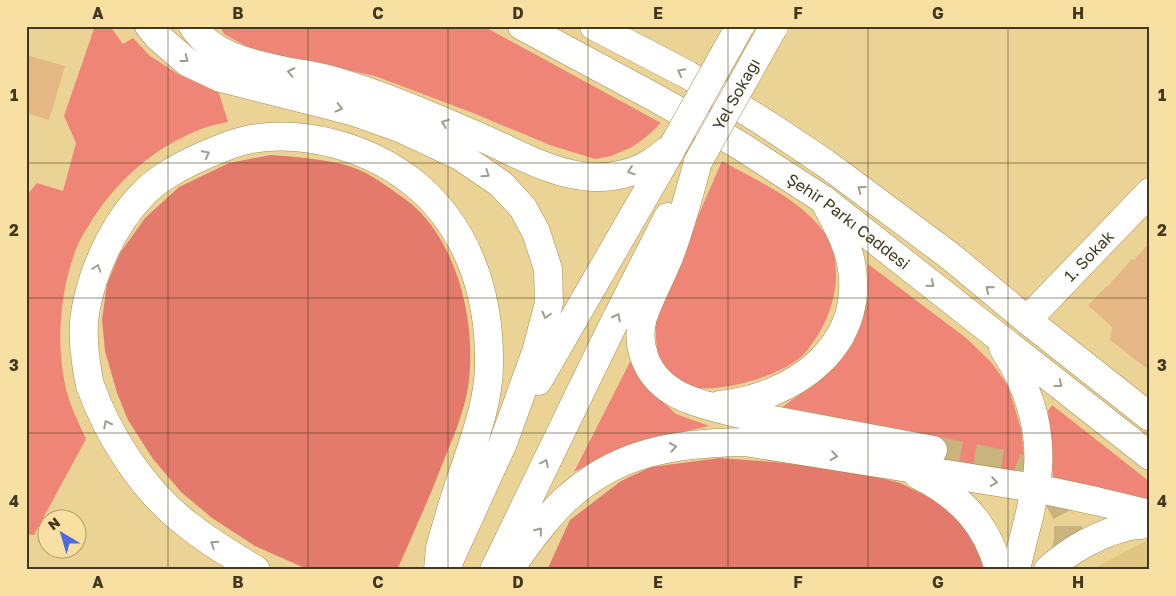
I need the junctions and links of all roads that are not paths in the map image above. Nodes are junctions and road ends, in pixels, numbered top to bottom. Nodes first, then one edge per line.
1 (149, 26) edge
2 (193, 26) edge
3 (522, 26) edge
4 (594, 26) edge
5 (740, 26) edge
6 (774, 27) edge
7 (673, 146) junction
8 (698, 162) junction
9 (1149, 194) edge
10 (824, 200) junction
11 (972, 317) junction
12 (1027, 320) junction
13 (707, 406) junction
14 (1150, 417) edge
15 (503, 443) junction
16 (933, 450) tunnel mouth
17 (1150, 456) edge
18 (903, 468) junction
19 (1035, 488) junction
20 (1150, 514) edge
21 (1150, 524) edge
22 (256, 570) edge
23 (438, 570) edge
24 (445, 570) edge
25 (494, 570) edge
26 (509, 570) edge
27 (999, 570) edge
28 (1016, 570) edge
29 (1048, 570) edge

1 -> 15 main road
7 -> 2 main road
3 - 10 main road, Şehir Parkı Caddesi
12 -> 4 main road, Şehir Parkı Caddesi
5 - 7 main road, Yel Sokağı, bridge
6 - 8 main road, Yel Sokağı, bridge
7 - 15 main road, Yel Sokağı
8 - 13 main road
25 -> 8 main road
9 - 12 main road, 1. Sokak
10 -> 11 main road, Şehir Parkı Caddesi
10 - 13 main road
11 -> 17 main road, Şehir Parkı Caddesi
11 - 19 main road
12 - 14 main road, Şehir Parkı Caddesi
13 - 16 main road
15 - 24 main road
18 -> 19 main road
26 -> 18 main road
18 - 27 main road
19 - 20 main road
19 - 28 main road
21 - 29 main road
22 -> 23 main road

